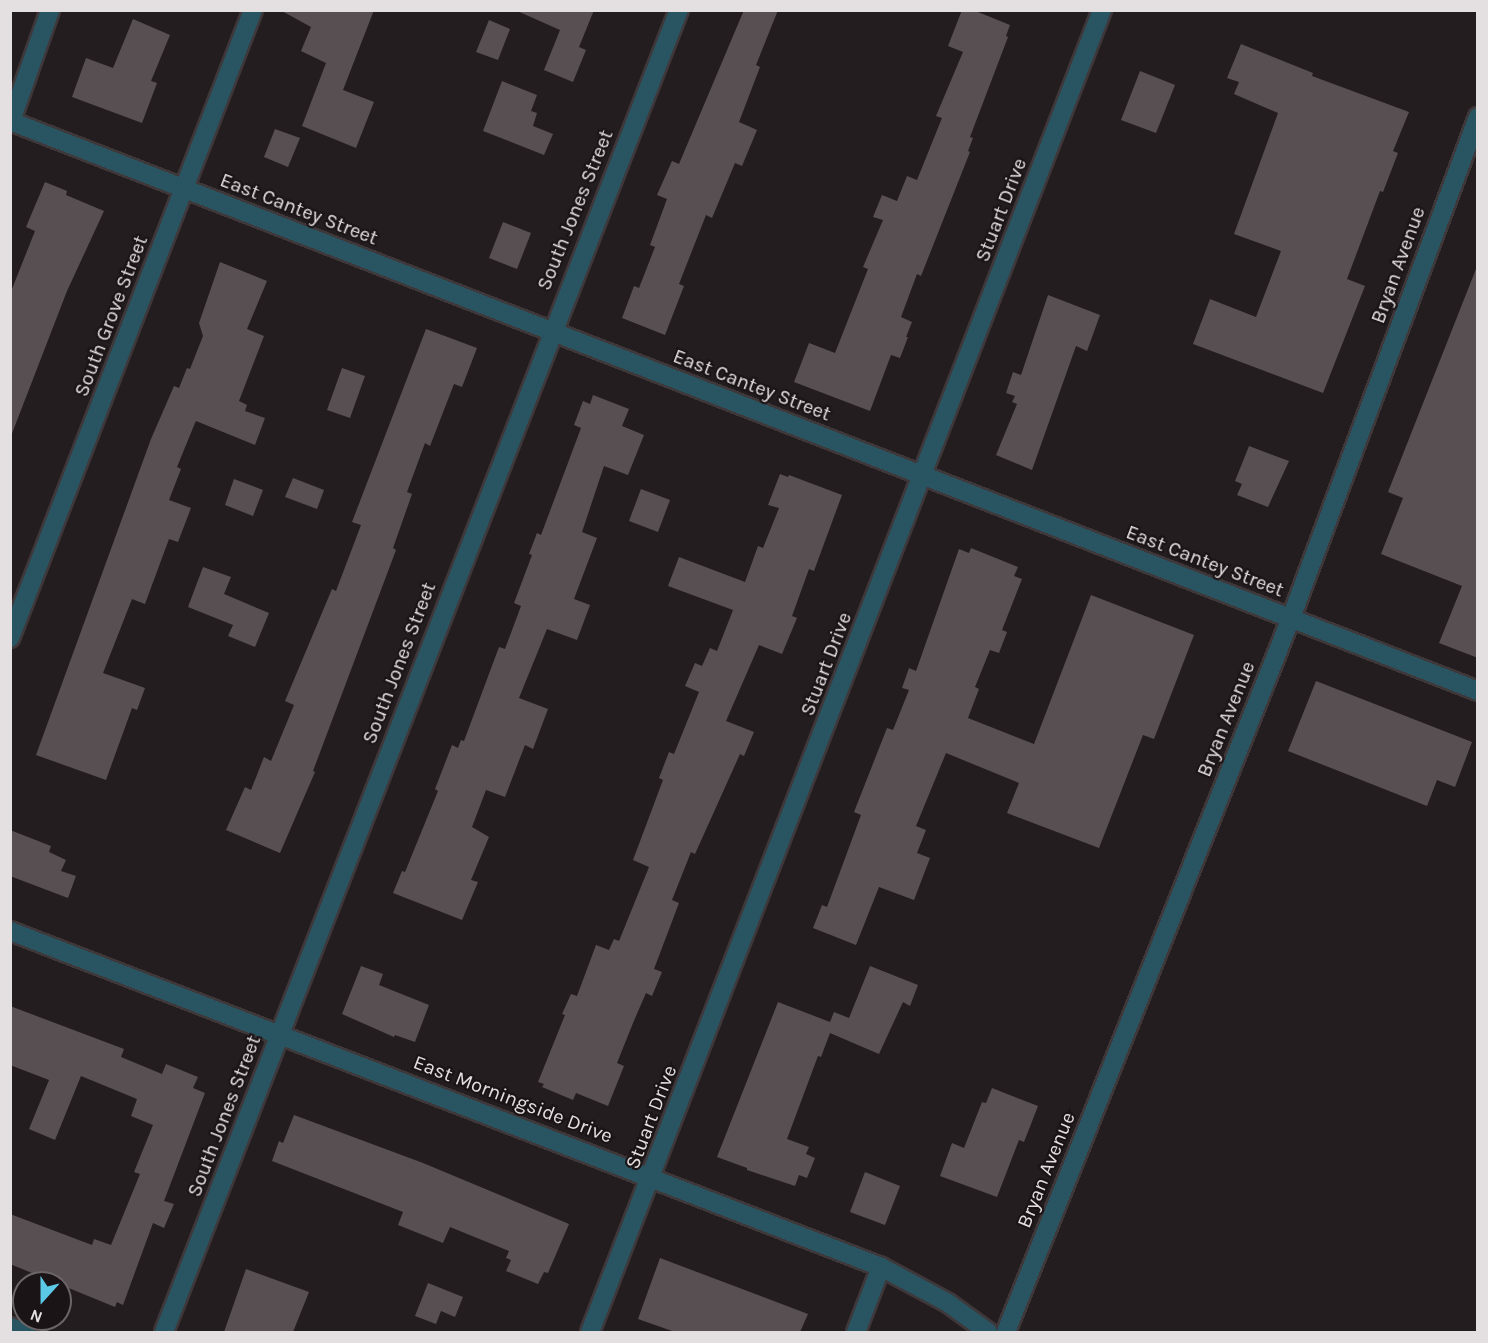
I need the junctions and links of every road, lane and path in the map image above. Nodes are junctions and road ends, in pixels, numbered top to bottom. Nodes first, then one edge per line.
1 (50, 10) edge
2 (253, 10) edge
3 (678, 10) edge
4 (1102, 10) edge
5 (1478, 117) edge
6 (11, 121) edge
7 (184, 188) junction
8 (552, 331) junction
9 (922, 476) junction
10 (1291, 618) junction
11 (10, 638) edge
12 (1478, 691) edge
13 (10, 931) edge
14 (280, 1034) junction
15 (652, 1177) junction
16 (881, 1267) junction
17 (10, 1327) edge
18 (26, 1332) edge
19 (164, 1332) edge
20 (590, 1332) edge
21 (856, 1332) edge
22 (988, 1332) edge
23 (1006, 1332) edge

1 - 6 street
2 - 7 street, South Grove Street
3 - 8 street, South Jones Street
4 - 9 street, Stuart Drive
5 - 10 street, Bryan Avenue
6 - 7 street, East Cantey Street
7 - 8 street, East Cantey Street
7 - 11 street, South Grove Street
8 - 9 street, East Cantey Street
8 - 14 street, South Jones Street
9 - 10 street, East Cantey Street
9 - 15 street, Stuart Drive
10 - 12 street, East Cantey Street
10 - 23 street, Bryan Avenue
13 - 14 street, East Morningside Drive
14 - 15 street, East Morningside Drive
14 - 19 street, South Jones Street
15 - 16 street, East Morningside Drive
15 - 20 street, Stuart Drive
16 - 21 street
16 - 22 street, East Morningside Drive
17 - 18 street

